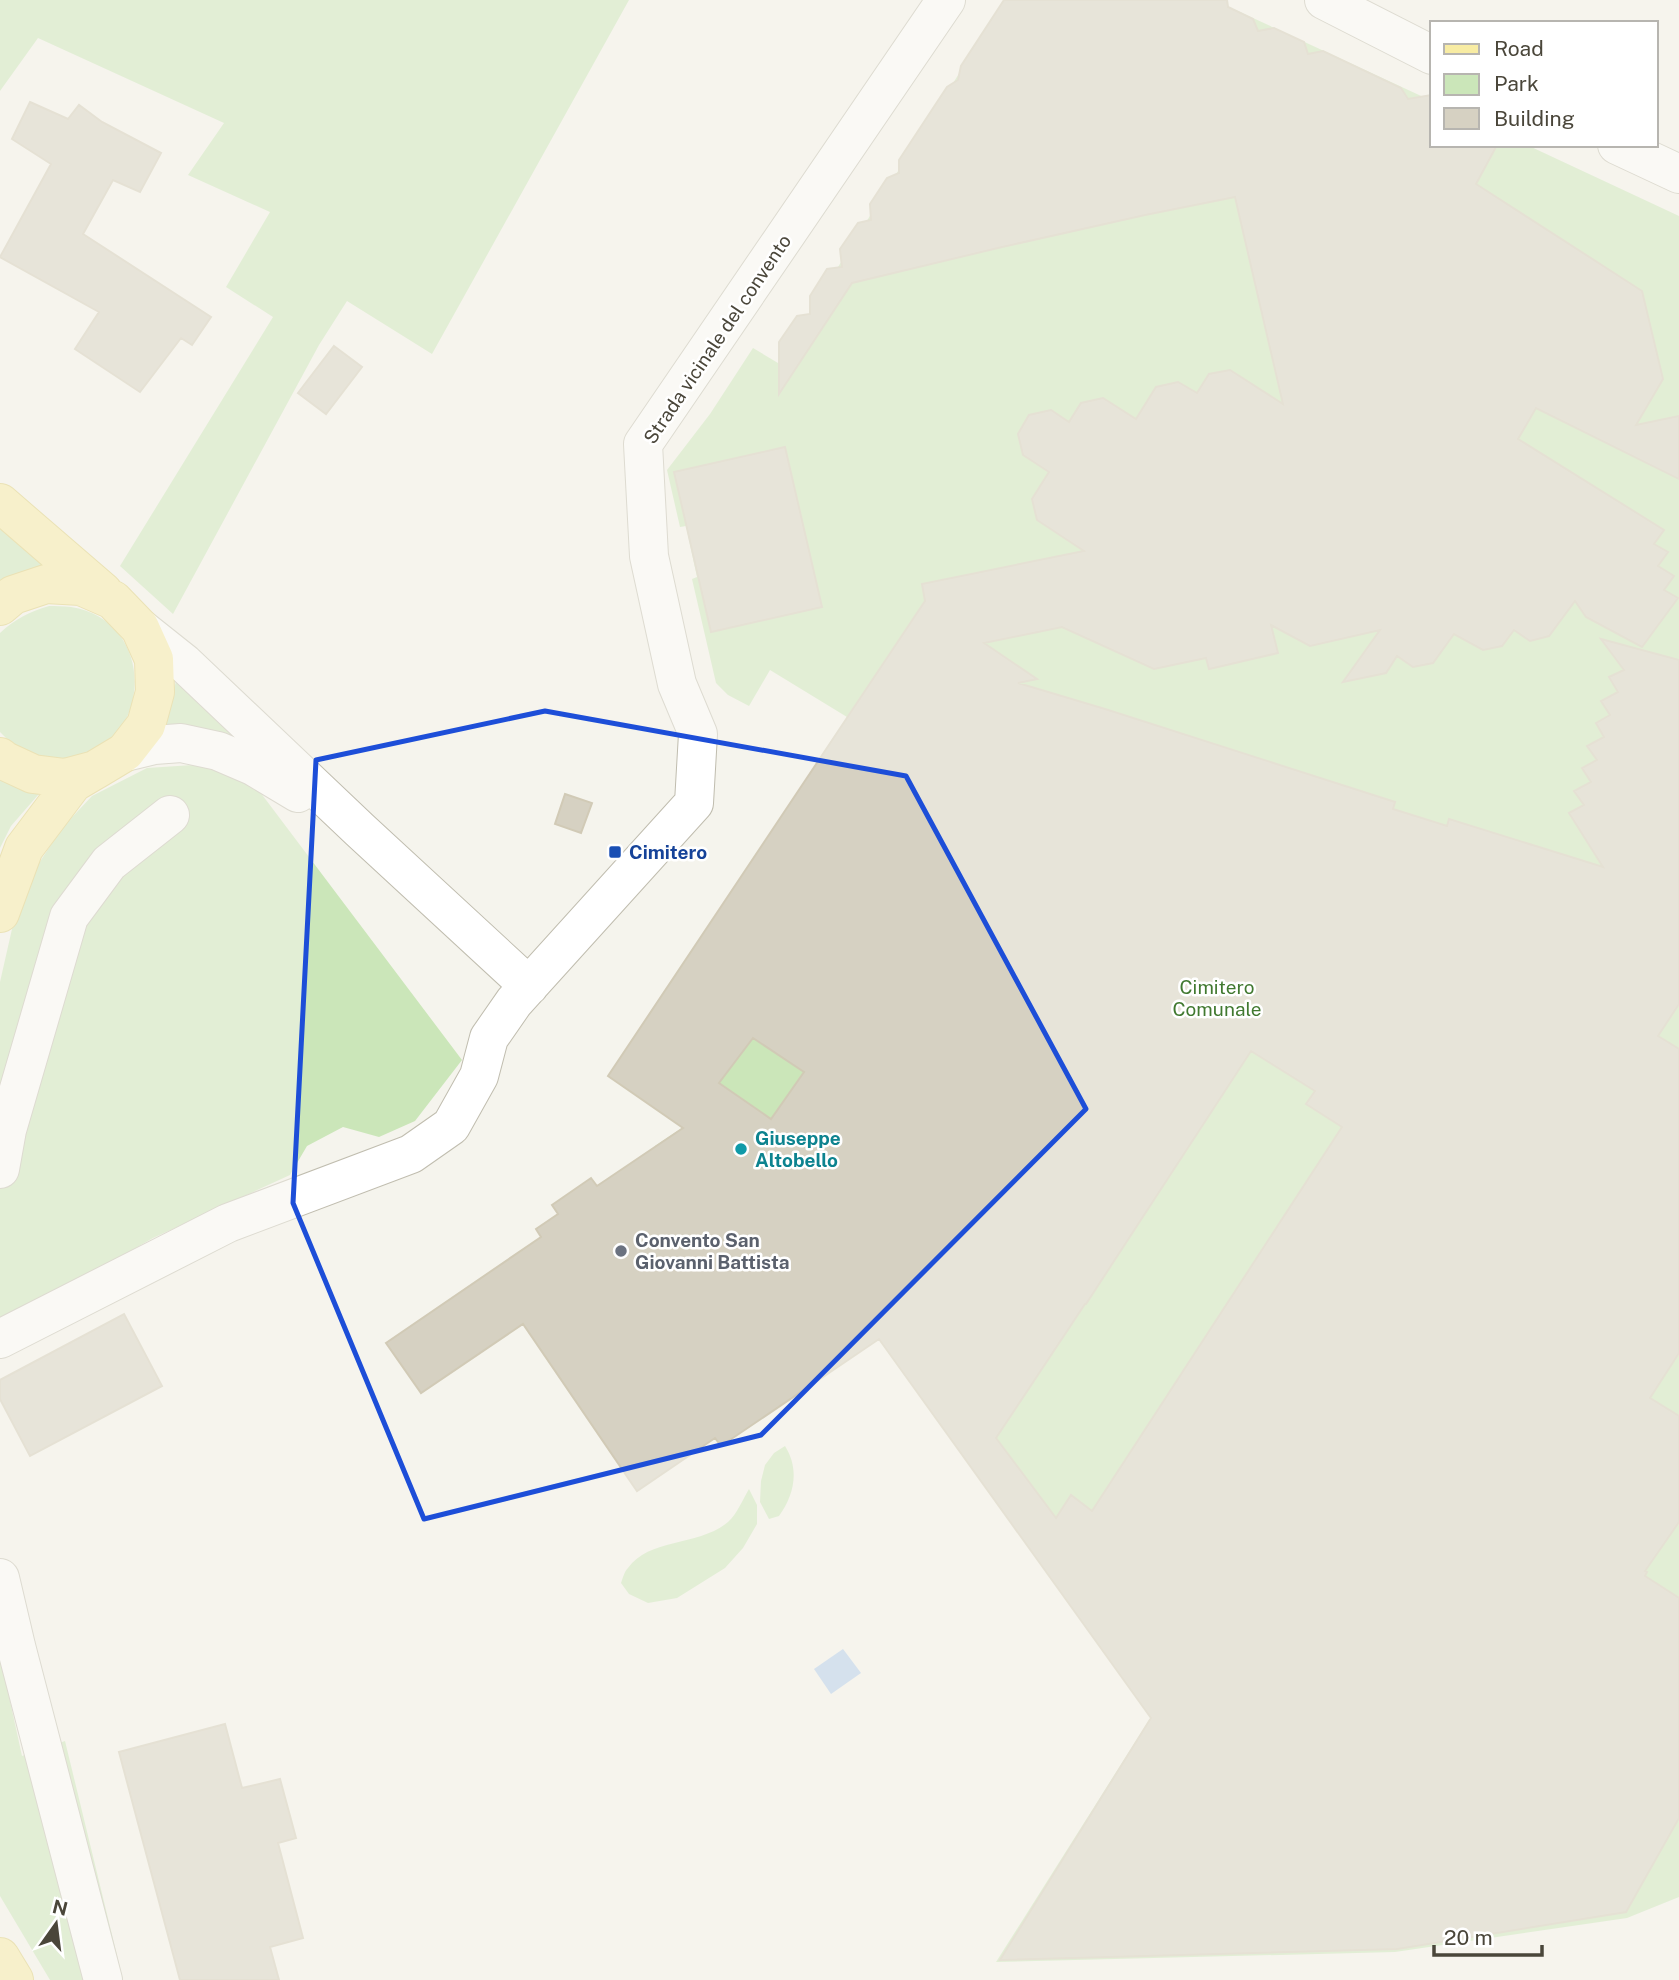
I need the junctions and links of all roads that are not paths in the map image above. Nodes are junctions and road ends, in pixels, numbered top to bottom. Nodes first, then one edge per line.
1 (946, 0) edge
2 (1324, 0) edge
3 (1430, 54) edge
4 (1621, 147) edge
5 (1679, 174) edge
6 (0, 503) edge
7 (113, 600) junction
8 (0, 606) edge
9 (140, 628) junction
10 (0, 757) edge
11 (110, 761) junction
12 (170, 815) dead end
13 (360, 830) junction
14 (0, 913) edge
15 (528, 986) junction
16 (0, 1170) edge
17 (0, 1339) edge
18 (0, 1578) edge
19 (0, 1957) edge
20 (15, 1980) edge
21 (103, 1980) edge

1 - 15 street, Strada vicinale del convento
2 - 3 street
4 - 5 street
6 - 7 main road
7 - 8 main road
7 - 9 main road
9 - 11 main road
9 - 13 street
10 - 11 main road
11 - 13 street
11 - 14 main road
12 - 16 street
13 - 15 street
15 - 17 street
18 - 21 street
19 - 20 main road

